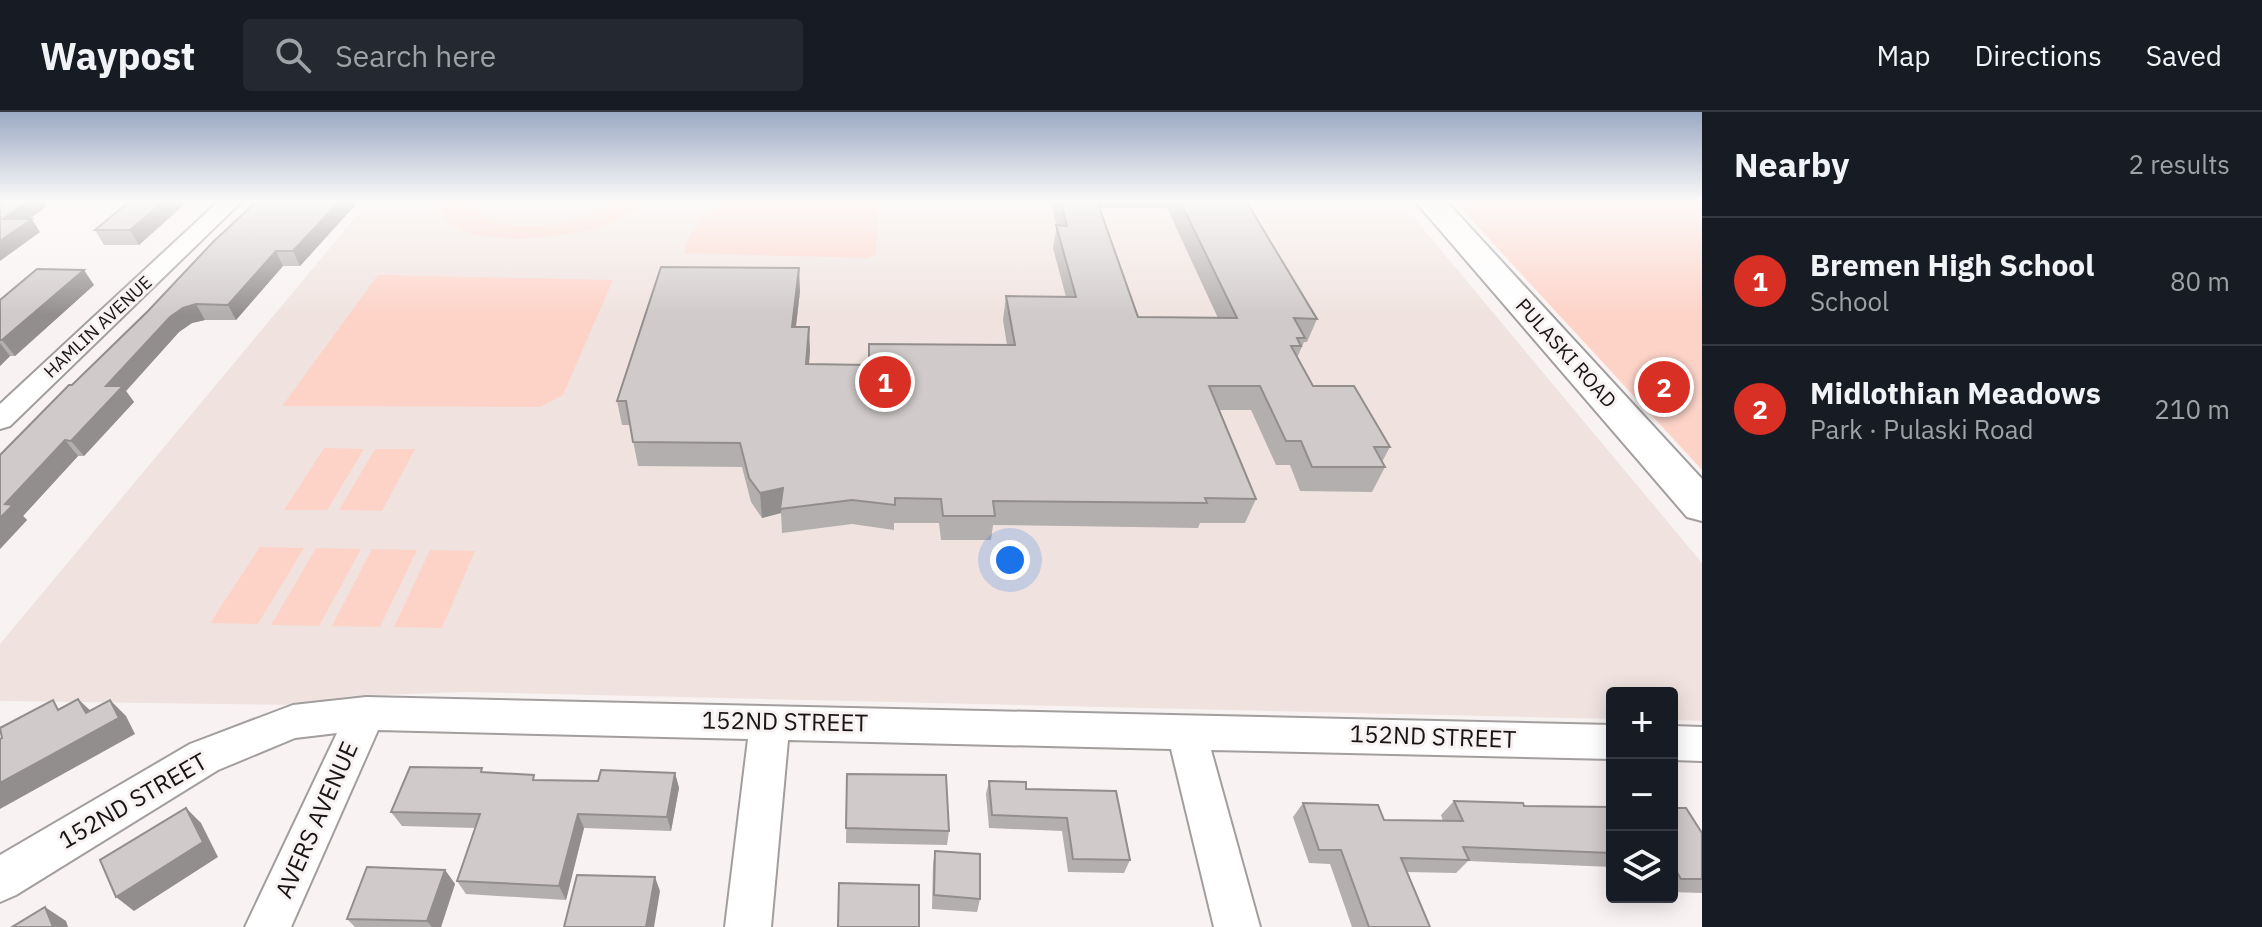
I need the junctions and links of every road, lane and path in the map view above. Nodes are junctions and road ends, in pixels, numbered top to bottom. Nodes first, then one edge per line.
1 (191, 239) edge
2 (1464, 239) edge
3 (0, 420) edge
4 (1702, 506) edge
5 (366, 713) junction
6 (770, 722) junction
7 (1186, 730) junction
8 (1606, 742) edge
9 (1678, 743) edge
10 (1702, 744) edge
11 (0, 880) edge
12 (268, 927) edge
13 (748, 927) edge
14 (1237, 927) edge

1 - 3 street, HAMLIN AVENUE
2 - 4 main road, PULASKI ROAD
5 - 6 street, 152ND STREET
5 - 11 street, 152ND STREET
5 - 12 street, AVERS AVENUE
6 - 7 street, 152ND STREET
6 - 13 street
7 - 8 street, 152ND STREET
7 - 14 street
9 - 10 street

